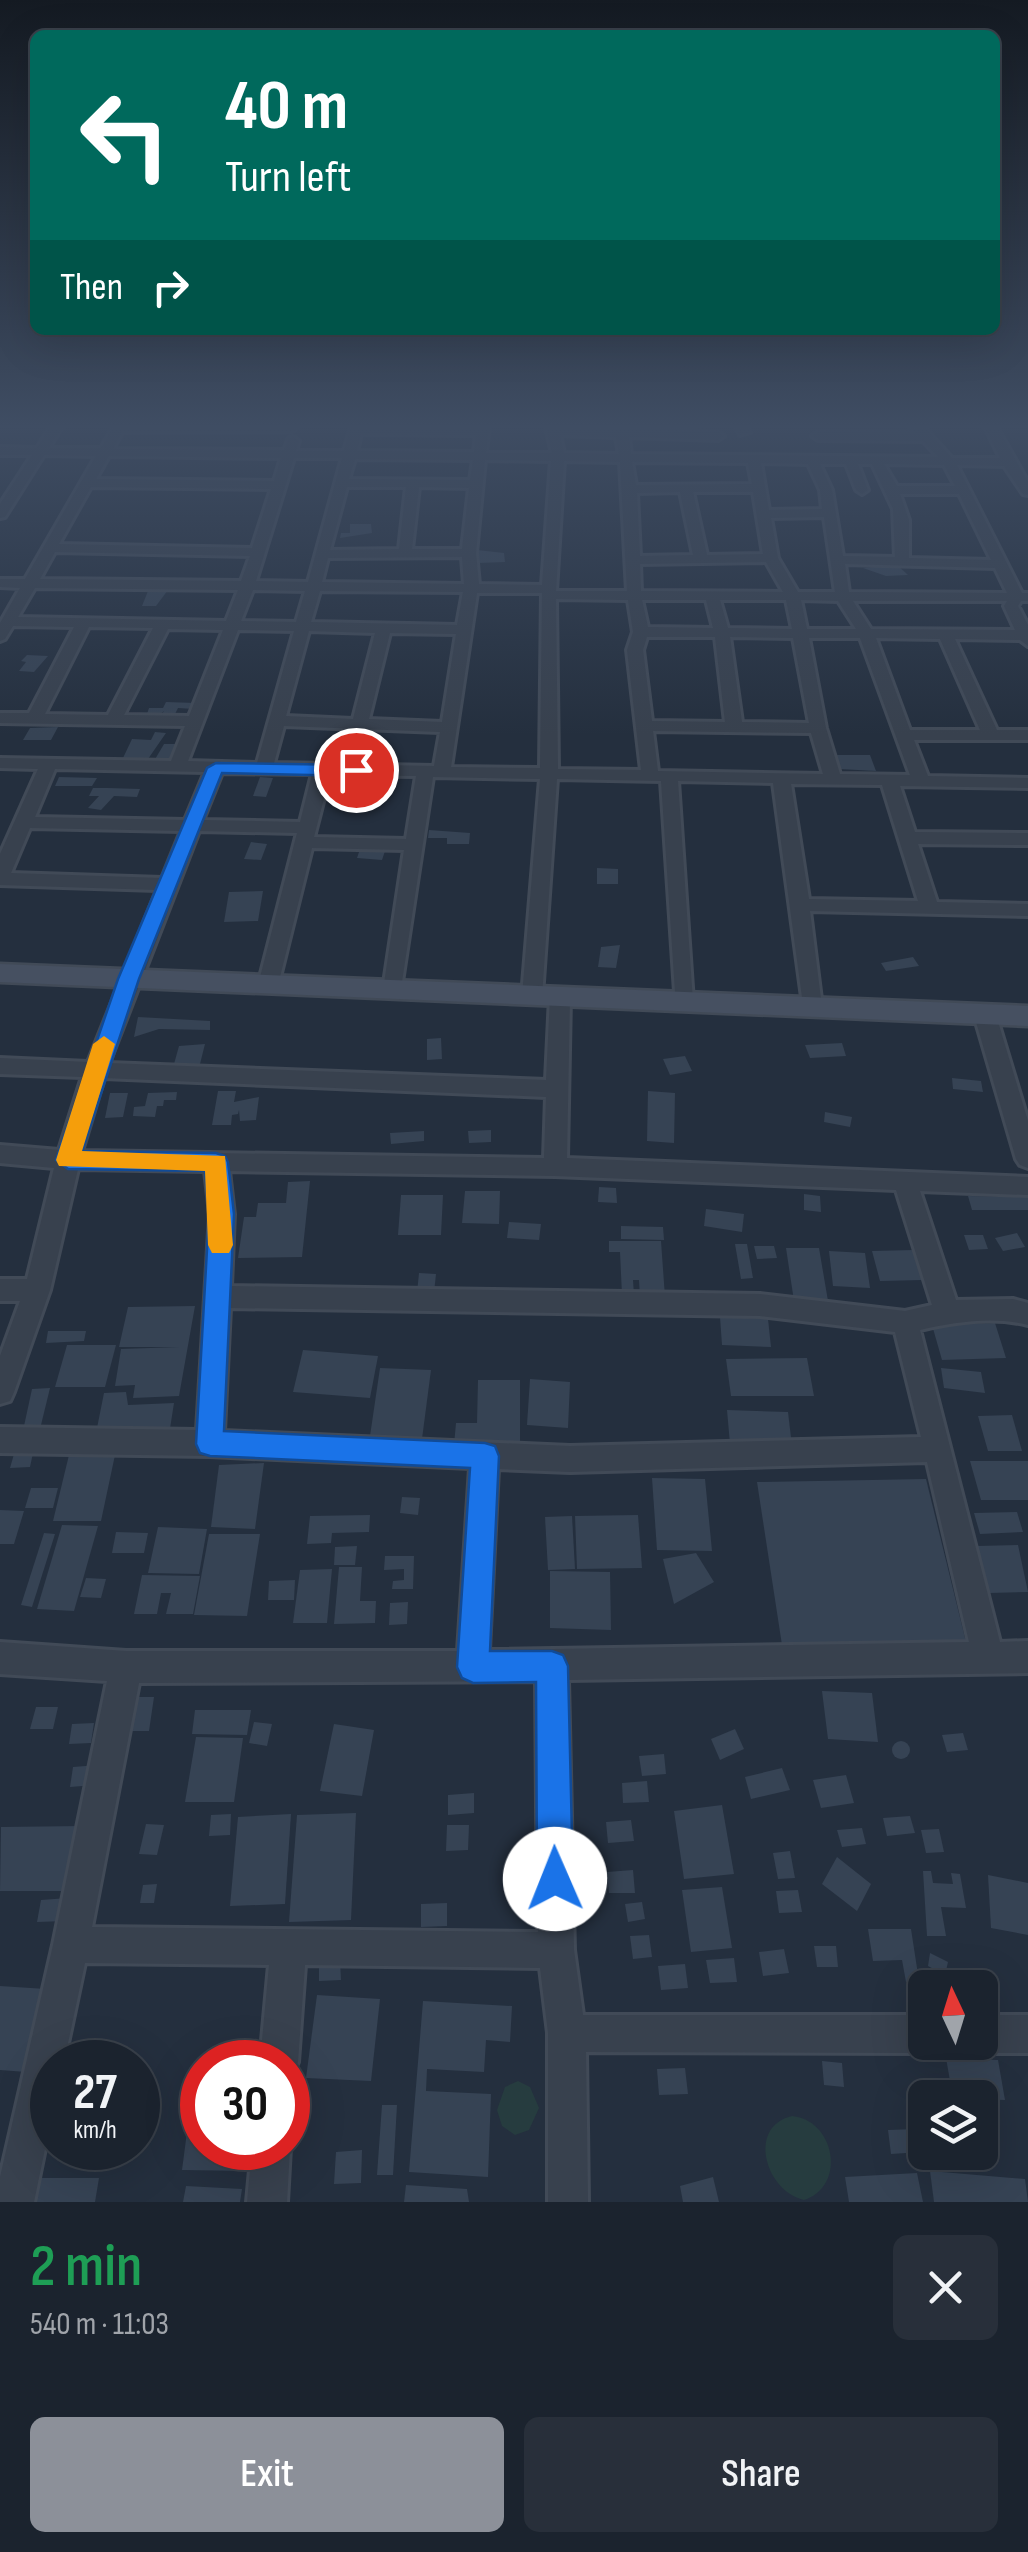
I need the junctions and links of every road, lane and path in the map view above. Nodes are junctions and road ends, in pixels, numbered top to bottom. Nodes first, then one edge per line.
1 (62, 530) edge
2 (266, 530) edge
3 (330, 530) edge
4 (408, 530) edge
5 (472, 530) edge
6 (553, 530) edge
7 (631, 530) edge
8 (695, 530) edge
9 (766, 530) edge
10 (833, 530) edge
11 (906, 530) edge
12 (982, 530) edge
13 (51, 548) junction
14 (258, 552) junction
15 (469, 552) junction
16 (324, 554) junction
17 (405, 554) junction
18 (700, 556) junction
19 (770, 558) junction
20 (632, 560) junction
21 (840, 560) junction
22 (902, 561) junction
23 (1000, 564) junction
24 (0, 583) edge
25 (32, 583) junction
26 (247, 586) junction
27 (316, 587) junction
28 (471, 588) junction
29 (549, 592) junction
30 (634, 595) junction
31 (712, 596) junction
32 (793, 596) junction
33 (843, 596) junction
34 (1022, 597) edge
35 (9, 621) junction
36 (84, 622) junction
37 (163, 623) junction
38 (231, 624) junction
39 (305, 626) junction
40 (384, 627) junction
41 (462, 630) junction
42 (641, 632) junction
43 (722, 633) junction
44 (799, 633) junction
45 (866, 633) junction
46 (945, 633) junction
47 (0, 636) edge
48 (1026, 638) edge
49 (0, 718) edge
50 (34, 718) junction
51 (114, 718) junction
52 (192, 721) junction
53 (278, 721) junction
54 (360, 722) junction
55 (647, 726) junction
56 (451, 727) junction
57 (734, 727) junction
58 (818, 728) junction
59 (904, 735) junction
60 (1028, 735) edge
61 (991, 736) junction
62 (0, 763) edge
63 (49, 764) junction
64 (178, 766) junction
65 (216, 768) junction
66 (264, 768) junction
67 (322, 770) junction
68 (434, 772) junction
69 (549, 774) junction
70 (660, 776) junction
71 (781, 778) junction
72 (833, 779) junction
73 (889, 780) junction
74 (921, 781) junction
75 (1028, 783) edge
76 (24, 822) junction
77 (191, 822) junction
78 (303, 835) junction
79 (906, 838) junction
80 (1028, 839) edge
81 (415, 845) junction
82 (0, 878) edge
83 (166, 884) junction
84 (800, 905) junction
85 (930, 910) junction
86 (1028, 910) edge
87 (0, 973) edge
88 (128, 979) junction
89 (268, 985) junction
90 (393, 990) junction
91 (546, 996) junction
92 (683, 1002) junction
93 (811, 1007) junction
94 (986, 1014) junction
95 (1028, 1016) edge
96 (0, 1066) edge
97 (94, 1070) junction
98 (557, 1090) junction
99 (0, 1154) edge
100 (1028, 1159) edge
101 (68, 1160) junction
102 (216, 1162) junction
103 (555, 1167) junction
104 (905, 1181) junction
105 (1028, 1186) edge
106 (0, 1290) edge
107 (37, 1290) junction
108 (215, 1297) junction
109 (947, 1313) junction
110 (1028, 1314) edge
111 (905, 1322) junction
112 (0, 1392) edge
113 (0, 1440) edge
114 (210, 1444) junction
115 (938, 1449) junction
116 (485, 1456) junction
117 (988, 1655) junction
118 (1028, 1657) edge
119 (0, 1658) edge
120 (552, 1666) junction
121 (126, 1667) junction
122 (473, 1667) junction
123 (71, 1945) junction
124 (288, 1948) junction
125 (556, 1950) junction
126 (567, 2033) junction
127 (908, 2034) edge
128 (998, 2034) edge
129 (1028, 2034) edge
130 (280, 2040) edge
131 (270, 2170) edge
132 (14, 2202) edge
133 (267, 2202) edge
134 (568, 2202) edge

1 - 13 street
2 - 14 street
3 - 16 street
4 - 17 street
5 - 15 street
6 - 29 street
7 - 20 street
8 - 18 street
9 - 19 street
10 - 21 street
11 - 22 street
12 - 23 street
13 - 14 street
13 - 25 street
14 - 26 street
15 - 17 street
15 - 28 street
16 - 17 street
16 - 27 street
18 - 19 street
18 - 20 street
19 - 32 street
20 - 30 street
21 - 22 street
21 - 33 street
22 - 23 street
23 - 34 street
24 - 25 street
25 - 26 street
25 - 35 street
26 - 27 street
26 - 38 street
27 - 28 street
27 - 39 street
28 - 29 street
28 - 41 street
29 - 30 street
29 - 69 street
30 - 31 street
30 - 42 street
31 - 32 street
31 - 43 street
32 - 33 street
32 - 44 street
33 - 34 street
33 - 45 street
34 - 48 street
35 - 36 street
35 - 47 street
36 - 37 street
36 - 50 street
37 - 38 street
37 - 51 street
38 - 39 street
38 - 52 street
39 - 40 street
39 - 53 street
40 - 41 street
40 - 54 street
41 - 56 street
42 - 43 street
42 - 55 street
43 - 44 street
43 - 57 street
44 - 45 street
44 - 58 street
45 - 46 street
45 - 59 street
46 - 48 street
46 - 61 street
49 - 50 street
50 - 51 street
51 - 52 street
52 - 64 street
53 - 54 street
53 - 66 street
54 - 56 street
55 - 57 street
55 - 70 street
56 - 68 street
57 - 58 street
58 - 72 street
59 - 61 street
59 - 74 street
60 - 61 street
62 - 63 street
63 - 64 street
63 - 76 street
64 - 65 street
65 - 66 street
65 - 77 street
66 - 67 street
67 - 68 street
67 - 78 street
68 - 69 street
68 - 81 street
69 - 70 street
69 - 91 street
70 - 71 street
70 - 92 street
71 - 72 street
71 - 84 street
72 - 73 street
73 - 74 street
73 - 79 street
74 - 75 street
76 - 77 street
76 - 82 street
77 - 78 street
77 - 83 street
78 - 81 street
78 - 89 street
79 - 80 street
79 - 85 street
81 - 90 street
82 - 83 street
83 - 88 street
84 - 85 street
84 - 93 street
85 - 86 street
87 - 88 street
88 - 89 street
88 - 97 street
89 - 90 street
90 - 91 street
91 - 92 street
91 - 98 street
92 - 93 street
93 - 94 street
94 - 95 street
94 - 100 street
96 - 97 street
97 - 98 street
97 - 101 street
98 - 103 street
99 - 101 street
101 - 102 street
101 - 107 street
102 - 103 street
102 - 108 street
103 - 104 street
104 - 105 street
104 - 109 street
106 - 107 street
107 - 112 street
108 - 111 street
108 - 114 street
109 - 110 street
109 - 111 street
111 - 115 street
113 - 114 street
114 - 116 street
115 - 116 street
115 - 117 street
116 - 122 street
117 - 118 street
117 - 120 street
119 - 121 street
120 - 122 street
120 - 125 street
121 - 122 street
121 - 123 street
123 - 124 street
123 - 132 street
124 - 125 street
124 - 130 street
125 - 126 street
126 - 127 street
126 - 134 street
128 - 129 street
131 - 133 street

